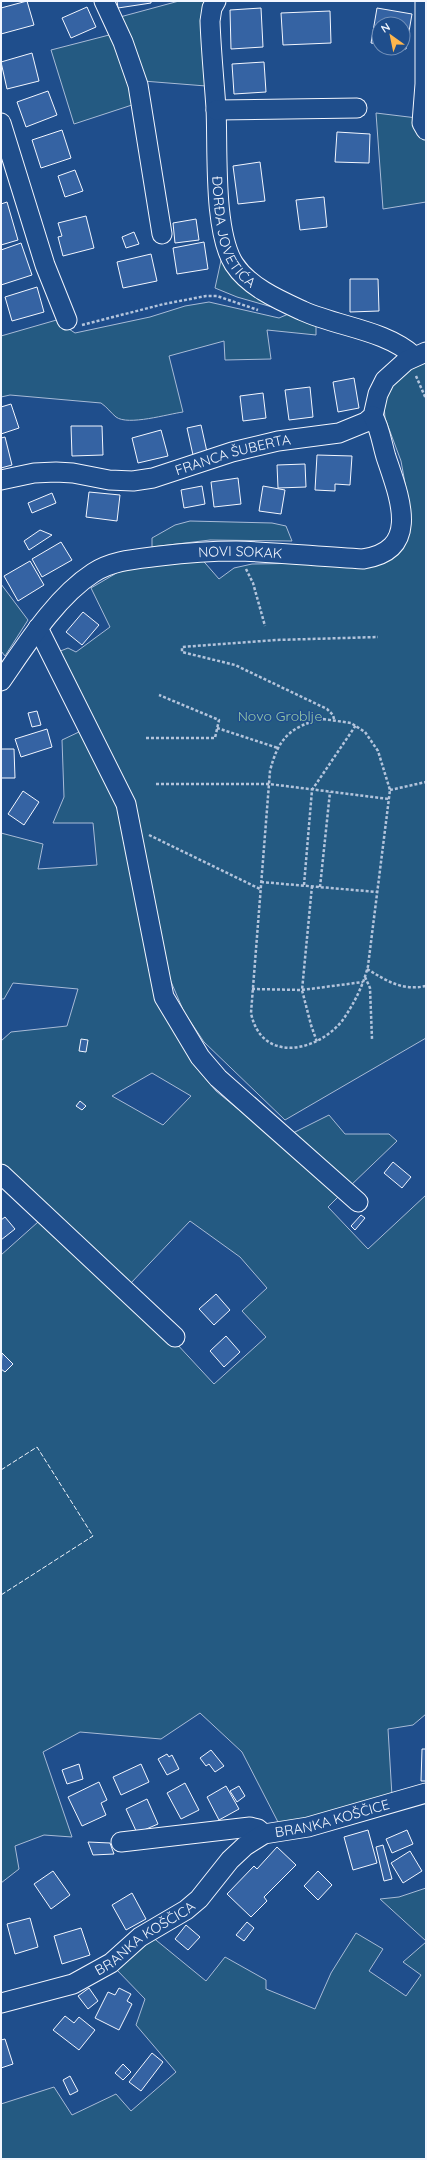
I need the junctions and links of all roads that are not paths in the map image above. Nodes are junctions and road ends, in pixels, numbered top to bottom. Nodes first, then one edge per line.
1 (104, 1) edge
2 (216, 1) edge
3 (425, 1) edge
4 (357, 108) dead end
5 (216, 110) junction
6 (1, 123) edge
7 (426, 130) edge
8 (162, 234) dead end
9 (67, 320) road end
10 (416, 356) edge
11 (373, 416) junction
12 (1, 480) edge
13 (38, 628) junction
14 (1, 681) edge
15 (1, 1174) edge
16 (358, 1202) dead end
17 (175, 1337) dead end
18 (426, 1793) edge
19 (264, 1834) junction
20 (121, 1842) dead end
21 (1, 2003) edge

1 - 8 street
2 - 5 street, ĐORĐA JOVETIĆA
3 - 7 street
4 - 5 street
5 - 10 street, ĐORĐA JOVETIĆA
6 - 9 street
10 - 11 street
11 - 12 street, FRANCA ŠUBERTA
11 - 13 street, NOVI SOKAK
13 - 14 street, NOVI SOKAK
13 - 16 street
15 - 17 street
18 - 19 street, BRANKA KOŠČICE
19 - 20 street, BRANKA KOŠČICE
19 - 21 street, BRANKA KOŠČICA

